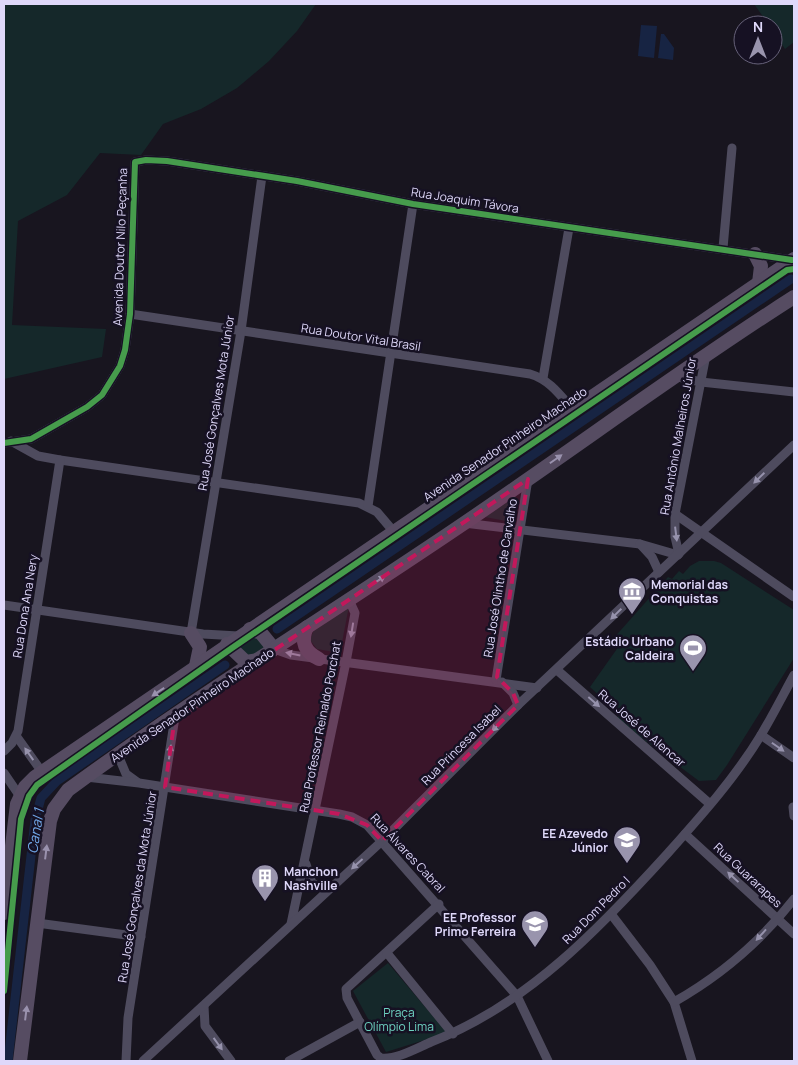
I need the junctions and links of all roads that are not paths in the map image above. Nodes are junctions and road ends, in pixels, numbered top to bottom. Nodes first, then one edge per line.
1 (732, 148) dead end
2 (135, 162) joint
3 (262, 176) junction
4 (413, 204) junction
5 (569, 228) junction
6 (723, 248) junction
7 (755, 254) junction
8 (794, 261) edge
9 (759, 283) junction
10 (794, 297) edge
11 (130, 314) junction
12 (241, 331) junction
13 (706, 353) junction
14 (392, 354) junction
15 (674, 376) junction
16 (543, 378) junction
17 (701, 382) junction
18 (794, 392) edge
19 (574, 411) junction
20 (7, 442) edge
21 (794, 444) edge
22 (60, 460) junction
23 (528, 478) junction
24 (216, 483) junction
25 (368, 506) junction
26 (675, 514) junction
27 (464, 523) junction
28 (520, 529) junction
29 (394, 532) junction
30 (701, 533) junction
31 (640, 544) junction
32 (678, 554) junction
33 (659, 572) junction
34 (794, 597) edge
35 (349, 600) junction
36 (4, 605) edge
37 (36, 610) junction
38 (307, 628) junction
39 (197, 634) junction
40 (239, 637) junction
41 (274, 649) junction
42 (320, 658) junction
43 (258, 660) junction
44 (346, 662) junction
45 (196, 666) junction
46 (557, 670) junction
47 (794, 675) edge
48 (499, 681) junction
49 (537, 688) junction
50 (518, 705) junction
51 (175, 717) junction
52 (761, 735) junction
53 (17, 736) junction
54 (4, 750) edge
55 (118, 755) junction
56 (794, 758) edge
57 (42, 772) junction
58 (4, 773) edge
59 (86, 777) junction
60 (139, 783) junction
61 (166, 787) junction
62 (19, 796) junction
63 (710, 804) junction
64 (316, 810) junction
65 (685, 834) junction
66 (382, 841) junction
67 (305, 859) junction
68 (330, 888) junction
69 (794, 899) edge
70 (439, 904) junction
71 (4, 913) edge
72 (611, 914) junction
73 (776, 918) junction
74 (37, 923) junction
75 (291, 924) junction
76 (794, 934) edge
77 (141, 937) junction
78 (387, 953) junction
79 (518, 996) junction
80 (674, 1002) junction
81 (204, 1006) junction
82 (360, 1022) junction
83 (185, 1025) junction
84 (205, 1026) junction
85 (452, 1034) junction
86 (20, 1061) edge
87 (126, 1061) edge
88 (143, 1061) edge
89 (231, 1061) edge
90 (289, 1061) edge
91 (548, 1061) edge
92 (692, 1061) edge

1 - 6 street
2 - 3 street, Rua Joaquim Távora
2 - 11 street, Avenida Doutor Nilo Peçanha
3 - 4 street, Rua Joaquim Távora
3 - 12 street, Rua José Gonçalves Mota Júnior
4 - 5 street, Rua Joaquim Távora
4 - 14 street
5 - 6 street, Rua Joaquim Távora
5 - 16 street
6 - 7 street, Rua Joaquim Távora
7 - 8 street, Rua Joaquim Távora
7 - 9 main road
8 - 9 main road, Avenida Senador Pinheiro Machado
9 - 19 main road, Avenida Senador Pinheiro Machado
10 - 13 main road, Avenida Senador Pinheiro Machado
11 - 12 street, Rua Doutor Vital Brasil
11 - 20 street, Avenida Doutor Nilo Peçanha
12 - 14 street, Rua Doutor Vital Brasil
12 - 24 street, Rua José Gonçalves Mota Júnior
13 - 15 main road, Avenida Senador Pinheiro Machado
13 - 17 street, Rua Antônio Malheiros Júnior
14 - 16 street, Rua Doutor Vital Brasil
14 - 25 street
15 - 17 street
23 -> 15 main road, Avenida Senador Pinheiro Machado
16 - 19 street
17 - 18 street
17 - 26 street, Rua Antônio Malheiros Júnior
19 - 29 main road, Avenida Senador Pinheiro Machado
20 - 22 street
21 -> 30 street, Rua Princesa Isabel
22 - 24 street
22 - 37 street, Rua Dona Ana Nery
23 - 27 main road, Avenida Senador Pinheiro Machado
23 - 28 street, Rua José Olintho de Carvalho
24 - 25 street
24 - 39 street, Rua José Gonçalves Mota Júnior
25 - 29 street
26 - 30 street
26 -> 32 street, Rua Antônio Malheiros Júnior
27 - 28 street
35 -> 27 main road, Avenida Senador Pinheiro Machado
28 - 31 street
28 - 48 street, Rua José Olintho de Carvalho
29 - 40 main road, Avenida Senador Pinheiro Machado
30 - 32 street, Rua Princesa Isabel
30 - 34 street
31 - 32 street
31 - 33 street
32 - 33 street, Rua Princesa Isabel
33 -> 46 street, Rua Princesa Isabel
35 - 38 main road, Avenida Senador Pinheiro Machado
35 -> 44 street, Rua Professor Reinaldo Porchat
36 - 37 street
37 - 39 street
37 - 53 street, Rua Dona Ana Nery
38 - 41 main road, Avenida Senador Pinheiro Machado
38 - 42 main road
39 - 40 street
39 - 40 street
39 - 45 main road
40 - 41 main road
40 - 43 main road
40 - 45 main road, Avenida Senador Pinheiro Machado
42 -> 41 street
41 - 43 main road, Avenida Senador Pinheiro Machado
42 - 44 street
43 - 51 main road, Avenida Senador Pinheiro Machado
44 - 48 street
44 - 64 street, Rua Professor Reinaldo Porchat
45 -> 57 main road, Avenida Senador Pinheiro Machado
46 - 49 street, Rua Princesa Isabel
46 -> 63 street, Rua José de Alencar
47 - 52 street, Rua Dom Pedro I
48 - 49 street
48 - 50 street
49 - 50 street, Rua Princesa Isabel
50 -> 66 street, Rua Princesa Isabel
51 - 55 main road, Avenida Senador Pinheiro Machado
61 -> 51 street, Rua José Gonçalves da Mota Júnior
52 -> 56 street
52 - 63 street, Rua Dom Pedro I
53 - 54 street
57 -> 53 street
55 - 59 main road, Avenida Senador Pinheiro Machado
55 - 60 street
57 - 62 main road, Avenida Senador Pinheiro Machado
58 - 62 street
59 - 60 street, Rua Álvares Cabral
74 -> 59 main road, Avenida Senador Pinheiro Machado
60 - 61 street, Rua Álvares Cabral
61 - 64 street, Rua Álvares Cabral
61 - 77 street, Rua José Gonçalves da Mota Júnior
62 - 71 main road
63 - 65 street, Rua Dom Pedro I
64 - 66 street, Rua Álvares Cabral
64 - 67 street, Rua Professor Reinaldo Porchat
65 - 72 street, Rua Dom Pedro I
73 -> 65 street, Rua Guararapes
66 -> 68 street, Rua Princesa Isabel
66 - 70 street, Rua Álvares Cabral
67 - 68 street, Rua Professor Reinaldo Porchat
67 - 75 street, Rua Professor Reinaldo Porchat
68 - 75 street, Rua Princesa Isabel
69 - 73 street
70 - 78 street
70 - 79 street, Rua Álvares Cabral
72 - 79 street, Rua Dom Pedro I
72 - 80 street
73 - 76 street, Rua Guararapes
73 -> 80 street
74 - 77 street
86 -> 74 main road, Avenida Senador Pinheiro Machado
75 - 81 street, Rua Princesa Isabel
77 - 87 street, Rua José Gonçalves da Mota Júnior
78 - 82 street, Rua Dom Pedro I
78 - 85 street
79 - 85 street, Rua Dom Pedro I
79 - 91 street, Rua Álvares Cabral
80 - 92 street
81 - 83 street, Rua Princesa Isabel
81 - 84 street
82 - 85 street, Rua Dom Pedro I
82 - 90 street
83 - 84 street
83 - 88 street, Rua Princesa Isabel
84 -> 89 street

